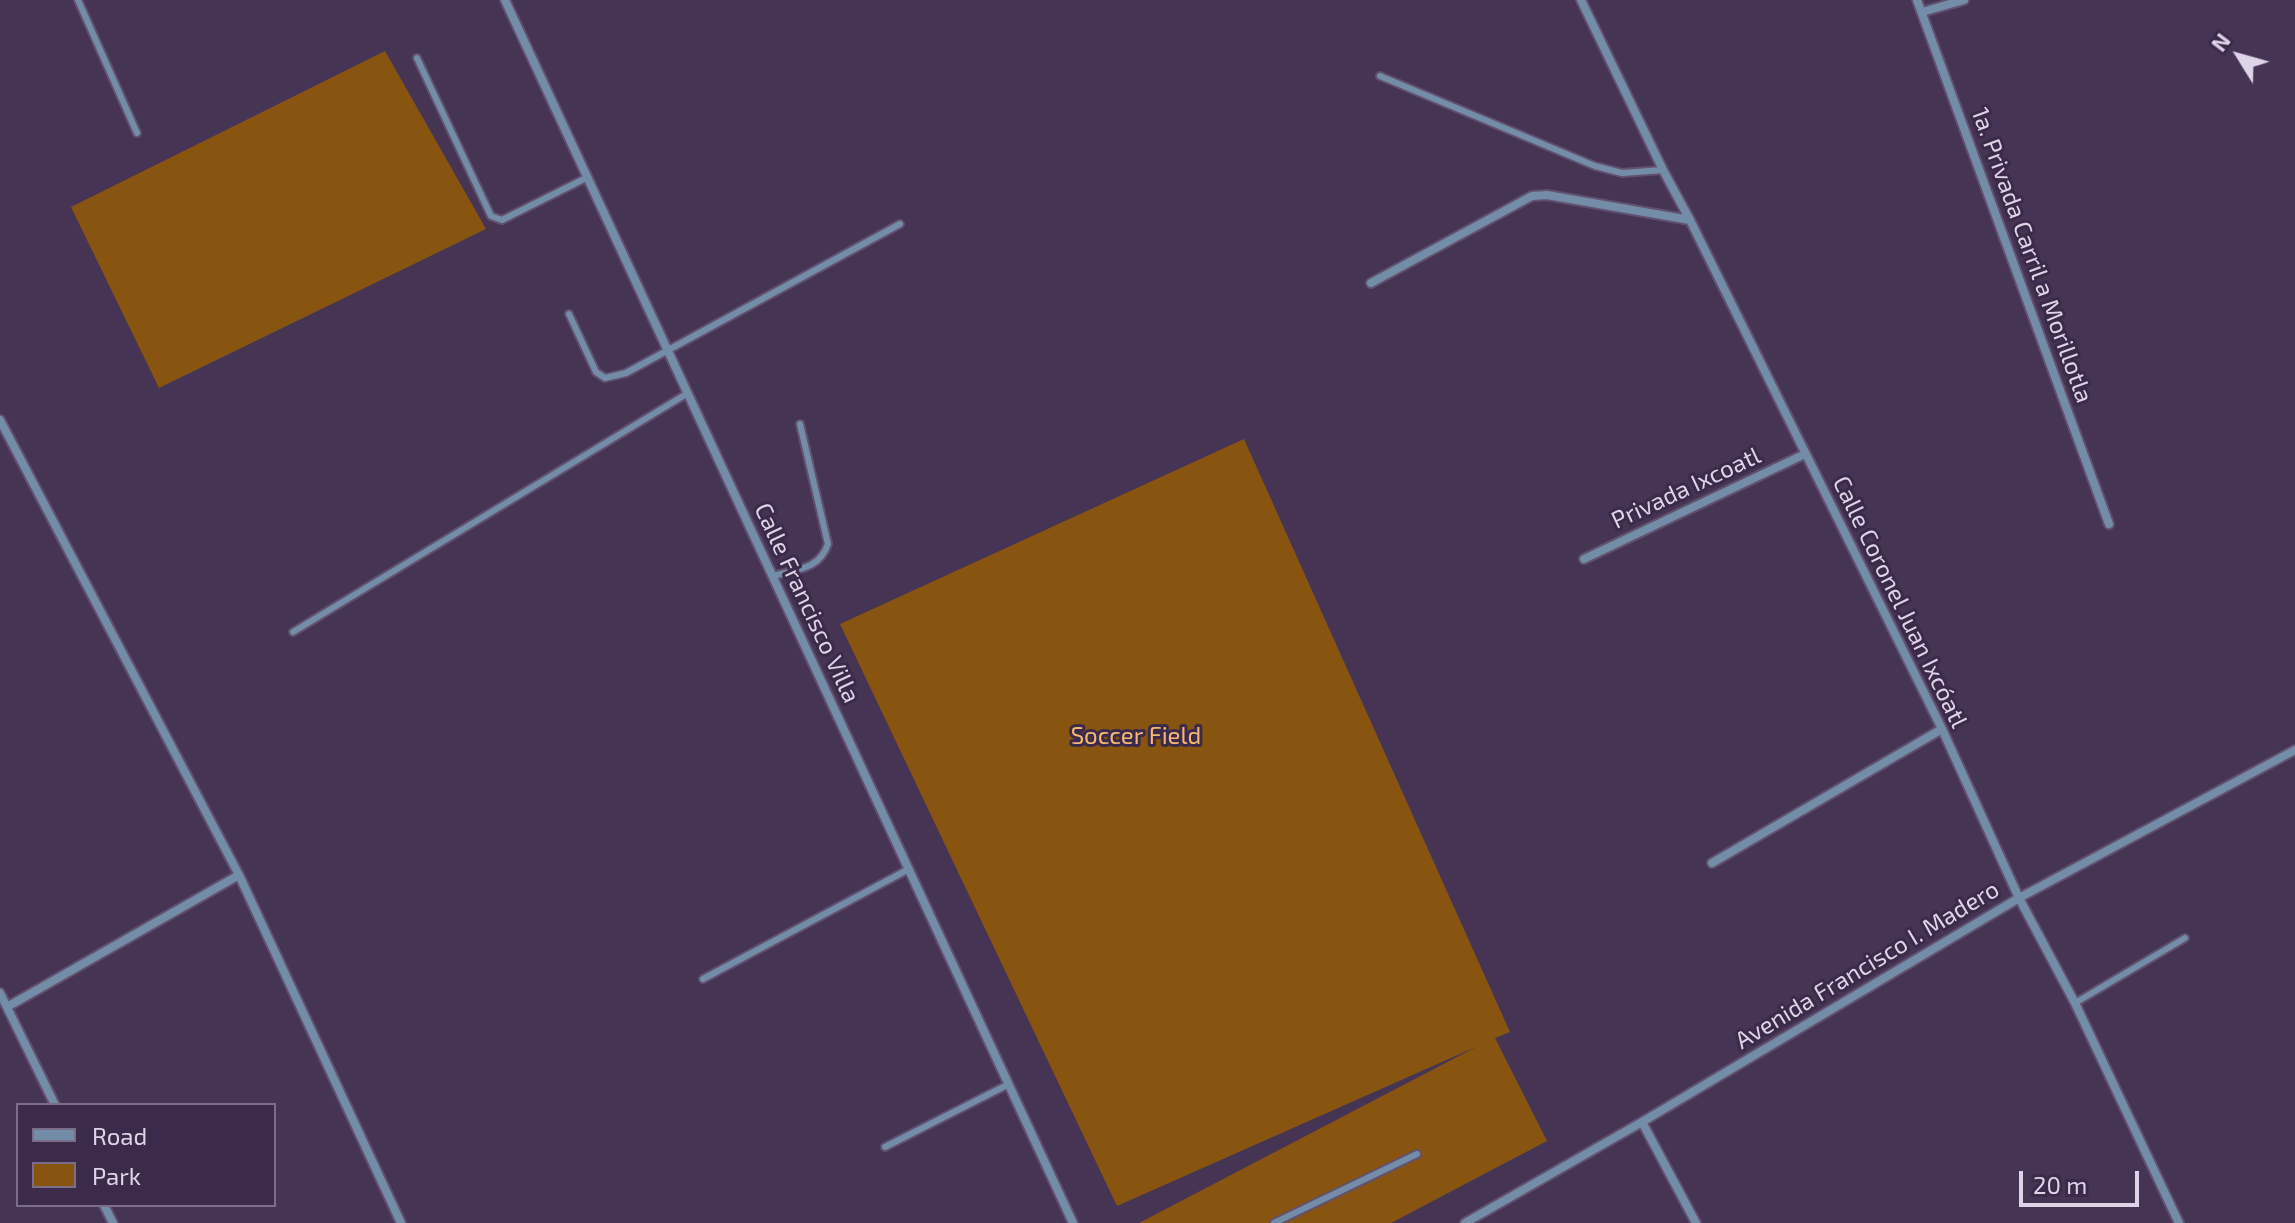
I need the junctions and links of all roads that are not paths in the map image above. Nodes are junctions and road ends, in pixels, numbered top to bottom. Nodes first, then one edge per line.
1 (78, 0) edge
2 (505, 0) edge
3 (1581, 0) edge
4 (1917, 0) edge
5 (1964, 0) edge
6 (1922, 12) junction
7 (417, 58) dead end
8 (1380, 76) dead end
9 (137, 133) dead end
10 (1663, 170) junction
11 (588, 177) junction
12 (1690, 220) junction
13 (900, 224) dead end
14 (1371, 283) dead end
15 (569, 314) dead end
16 (668, 350) junction
17 (688, 393) junction
18 (0, 420) edge
19 (800, 424) dead end
20 (1805, 454) junction
21 (2109, 524) dead end
22 (1584, 559) dead end
23 (773, 576) junction
24 (293, 632) dead end
25 (1942, 729) junction
26 (2295, 750) edge
27 (1712, 863) dead end
28 (909, 869) junction
29 (239, 875) junction
30 (2019, 898) junction
31 (2185, 938) dead end
32 (703, 979) dead end
33 (0, 993) edge
34 (2075, 1003) junction
35 (7, 1007) junction
36 (1009, 1084) junction
37 (54, 1103) edge
38 (1642, 1122) junction
39 (885, 1147) dead end
40 (1417, 1154) dead end
41 (401, 1223) edge
42 (1073, 1223) edge
43 (1274, 1223) edge
44 (1465, 1223) edge
45 (1696, 1223) edge
46 (2179, 1223) edge

1 - 9 lane
2 - 11 street, Calle Francisco Villa
3 - 10 street, Calle Coronel Juan Ixcóatl
4 - 6 street, 1a. Privada Carril a Morillotla
5 - 6 street
6 - 21 street, 1a. Privada Carril a Morillotla
7 - 11 lane
8 - 10 lane
10 - 12 street, Calle Coronel Juan Ixcóatl
11 - 16 street, Calle Francisco Villa
12 - 14 street
12 - 20 street, Calle Coronel Juan Ixcóatl
13 - 16 lane
15 - 16 lane
16 - 17 street, Calle Francisco Villa
17 - 23 street, Calle Francisco Villa
17 - 24 lane
18 - 29 street
19 - 23 lane
20 - 22 street, Privada Ixcoatl
20 - 25 street, Calle Coronel Juan Ixcóatl
23 - 28 street, Calle Francisco Villa
25 - 27 street
25 - 30 street, Calle Coronel Juan Ixcóatl
26 - 30 street, Avenida Francisco I. Madero
28 - 32 lane
28 - 36 street, Calle Francisco Villa
29 - 35 street
29 - 41 street
30 - 34 street, Calle Coronel Juan Ixcóatl
30 - 38 street, Avenida Francisco I. Madero
31 - 34 lane
33 - 35 street
34 - 46 street, Calle Coronel Juan Ixcóatl
35 - 37 street
36 - 39 lane
36 - 42 street, Calle Francisco Villa
38 - 44 street, Avenida Francisco I. Madero
38 - 45 street
40 - 43 lane

